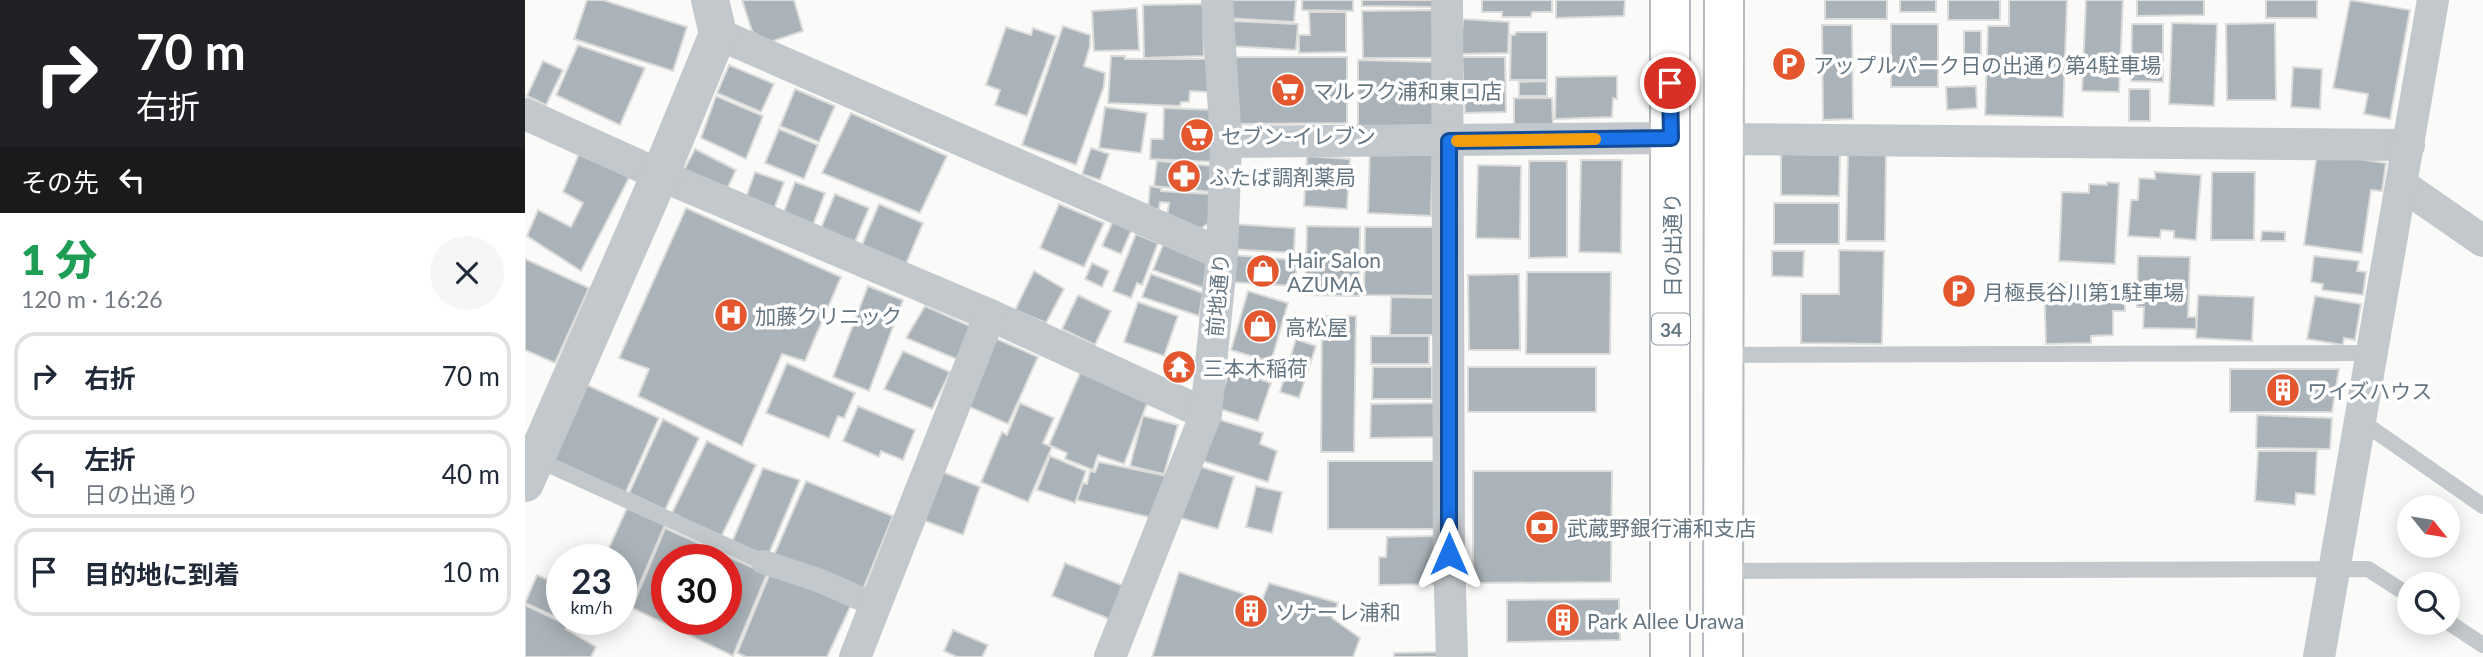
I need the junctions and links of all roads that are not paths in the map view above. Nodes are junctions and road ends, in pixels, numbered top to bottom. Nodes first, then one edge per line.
1 (1217, 0) edge
2 (1447, 0) edge
3 (1670, 0) edge
4 (1724, 0) edge
5 (2433, 0) edge
6 (714, 17) edge
7 (525, 114) edge
8 (1671, 138) junction
9 (1724, 139) junction
10 (1449, 141) junction
11 (1226, 142) junction
12 (2409, 145) junction
13 (660, 176) junction
14 (2402, 185) junction
15 (2483, 241) edge
16 (1222, 254) junction
17 (990, 315) junction
18 (2372, 353) junction
19 (1725, 355) junction
20 (1206, 414) junction
21 (2361, 421) junction
22 (530, 471) edge
23 (2483, 506) edge
24 (763, 562) joint
25 (2335, 569) junction
26 (1723, 571) junction
27 (2397, 588) edge
28 (875, 605) junction
29 (2460, 630) edge
30 (2483, 645) edge
31 (855, 657) edge
32 (1111, 657) edge
33 (1452, 657) edge
34 (1670, 657) edge
35 (1723, 657) edge
36 (2319, 657) edge

1 - 11 street, 前地通り
2 - 10 street
3 - 8 main road, 日の出通り / 34
4 - 9 main road
5 - 12 street
6 - 13 street
6 - 16 street
7 - 13 street
8 - 10 street
8 - 34 main road, 日の出通り / 34
9 - 12 street
9 - 19 main road
10 - 11 street
10 - 33 street
11 - 16 street, 前地通り
12 - 14 street
13 - 17 street
13 - 22 street
14 - 15 street
14 - 18 street
16 - 20 street, 前地通り
17 - 20 street
17 - 28 street
18 - 19 lane
18 - 21 street
19 - 26 main road
20 - 32 street, 前地通り
21 - 23 lane
21 - 25 street
22 - 24 lane
24 - 28 street
25 - 26 lane
25 - 27 lane
25 - 36 street
26 - 35 main road
28 - 31 street
29 - 30 lane

